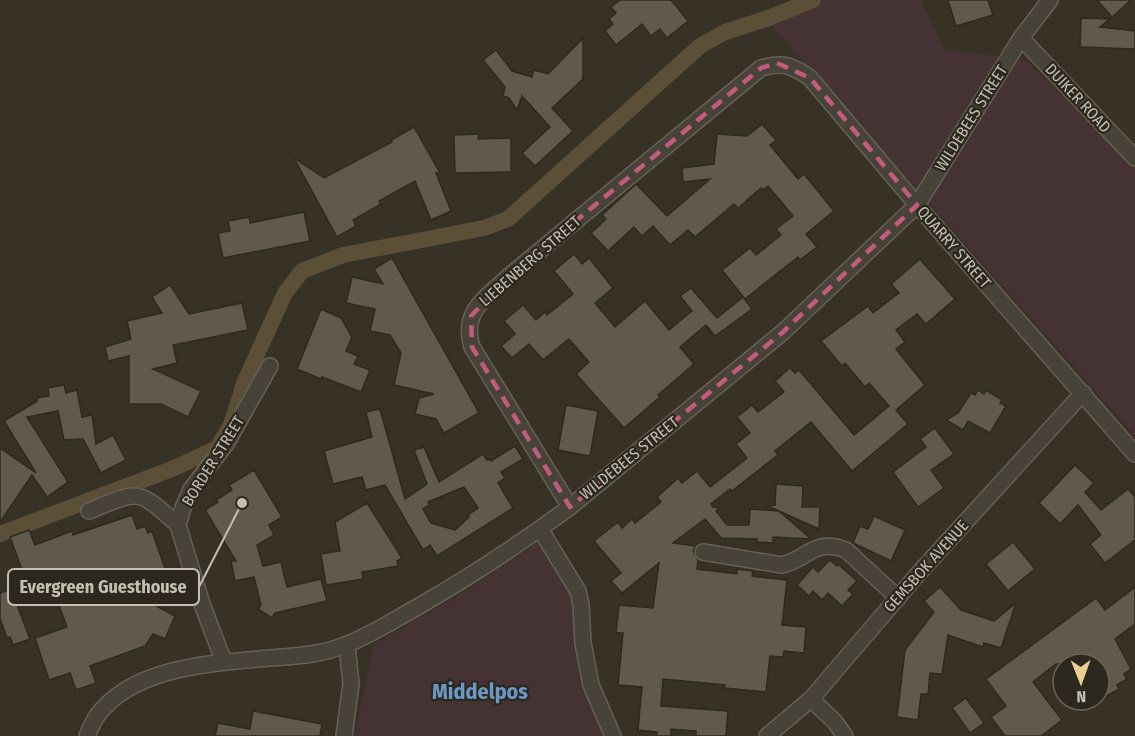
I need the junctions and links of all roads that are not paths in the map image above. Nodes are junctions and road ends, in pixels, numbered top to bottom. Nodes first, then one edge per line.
1 (1050, 0) edge
2 (1021, 38) junction
3 (761, 68) joint
4 (1135, 158) edge
5 (917, 205) junction
6 (270, 366) dead end
7 (1083, 393) junction
8 (1135, 454) edge
9 (570, 507) junction
10 (89, 511) dead end
11 (178, 525) junction
12 (540, 529) junction
13 (703, 552) dead end
14 (897, 598) junction
15 (347, 645) junction
16 (224, 662) junction
17 (811, 699) junction
18 (87, 736) edge
19 (344, 736) edge
20 (613, 736) edge
21 (767, 736) edge
22 (845, 736) edge

1 - 2 street, WILDEBEES STREET
2 - 4 street, DUIKER ROAD
2 - 5 street, WILDEBEES STREET
3 - 5 street, QUARRY STREET
3 - 9 street, LIEBENBERG STREET
5 - 7 street, QUARRY STREET
5 - 9 street, WILDEBEES STREET
6 - 11 street, BORDER STREET
7 - 8 street, QUARRY STREET
7 - 14 street, GEMSBOK AVENUE
9 - 12 street, WILDEBEES STREET
10 - 11 street
11 - 16 street, BORDER STREET
12 - 15 street, WILDEBEES STREET
12 - 20 street
13 - 14 street
14 - 17 street, GEMSBOK AVENUE
15 - 16 street, WILDEBEES STREET
15 - 19 street
16 - 18 street, WILDEBEES STREET
17 - 21 street, GEMSBOK AVENUE
17 - 22 street

